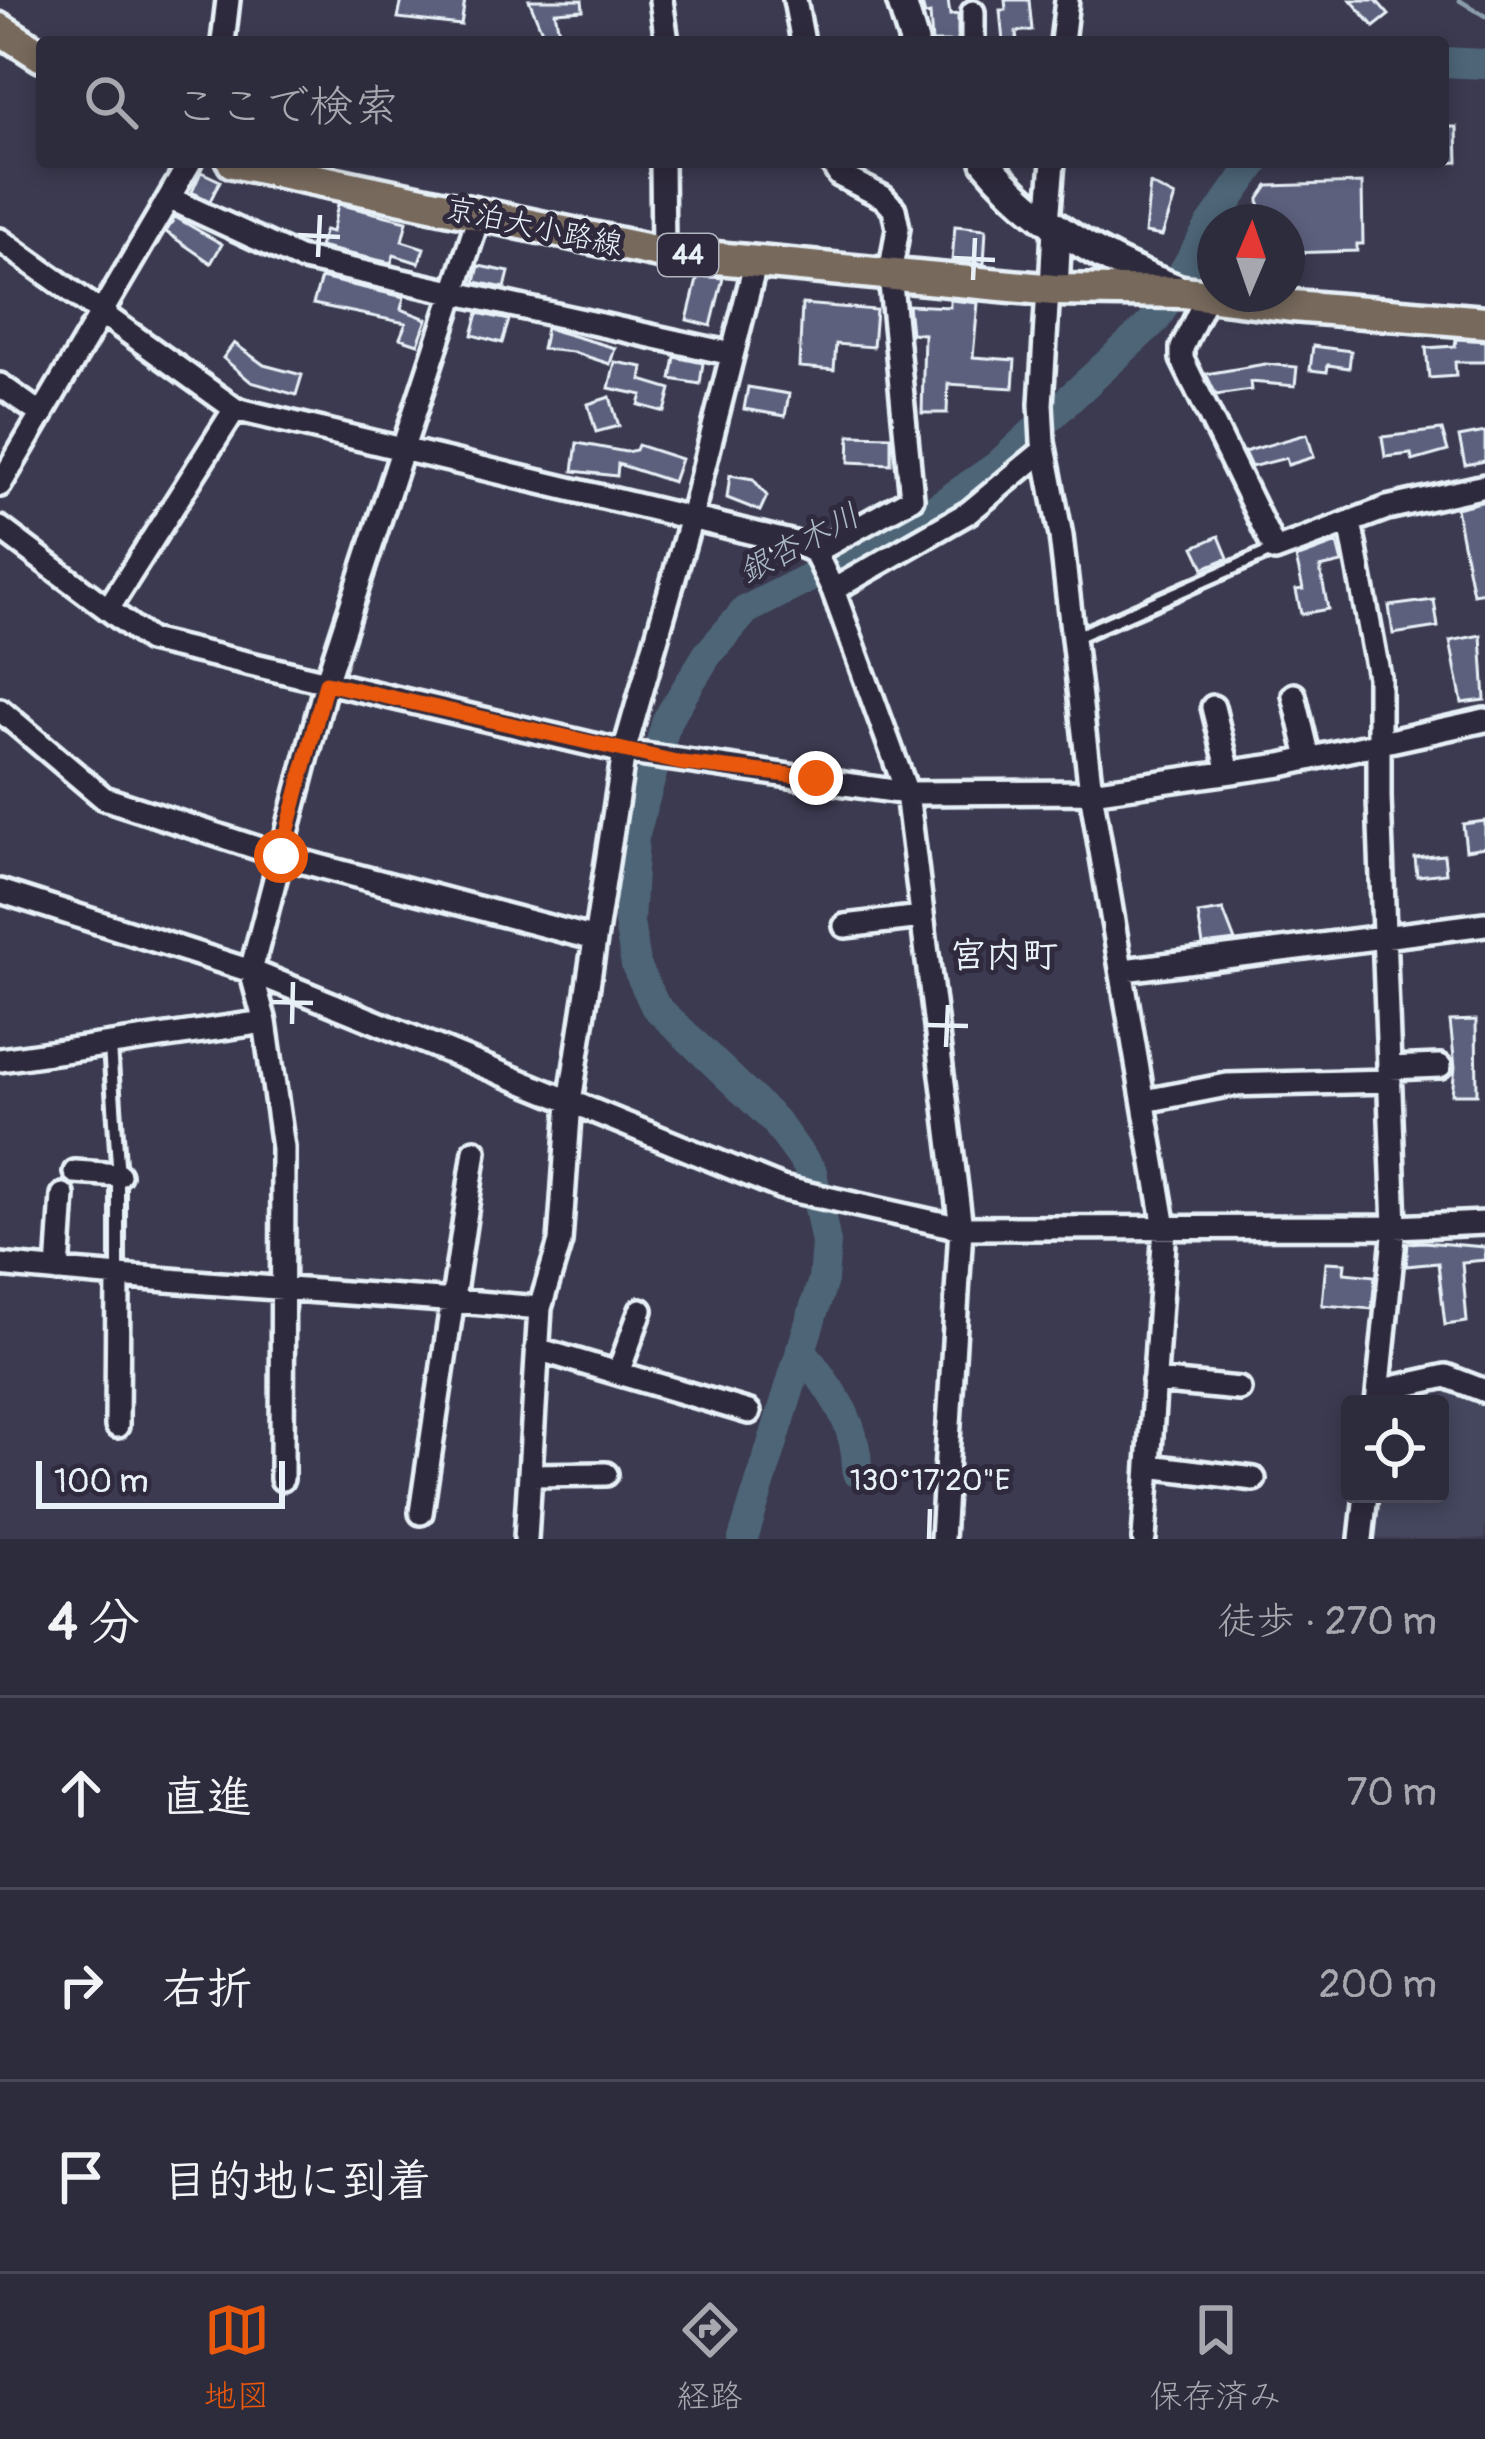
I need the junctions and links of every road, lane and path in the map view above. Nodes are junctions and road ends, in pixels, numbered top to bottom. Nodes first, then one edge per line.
1 (228, 0) edge
2 (661, 0) edge
3 (795, 0) edge
4 (901, 0) edge
5 (1067, 0) edge
6 (973, 12) dead end
7 (0, 28) edge
8 (224, 36) edge
9 (666, 36) edge
10 (802, 36) edge
11 (912, 36) edge
12 (973, 36) edge
13 (1063, 36) edge
14 (36, 52) edge
15 (186, 168) edge
16 (259, 168) edge
17 (662, 168) edge
18 (835, 168) edge
19 (992, 168) edge
20 (1053, 168) edge
21 (169, 198) junction
22 (479, 216) junction
23 (1052, 224) junction
24 (0, 240) edge
25 (663, 253) junction
26 (756, 262) junction
27 (890, 274) junction
28 (1051, 290) junction
29 (1179, 291) junction
30 (454, 292) junction
31 (102, 315) junction
32 (1485, 322) edge
33 (732, 354) junction
34 (0, 385) edge
35 (236, 409) junction
36 (42, 415) junction
37 (1044, 446) junction
38 (400, 449) junction
39 (0, 485) edge
40 (1485, 486) edge
41 (691, 518) junction
42 (1350, 522) junction
43 (0, 528) edge
44 (1275, 550) junction
45 (815, 552) junction
46 (833, 590) junction
47 (108, 609) junction
48 (1073, 638) junction
49 (326, 683) junction
50 (1294, 695) dead end
51 (1214, 707) dead end
52 (0, 710) edge
53 (1485, 720) edge
54 (1378, 741) junction
55 (624, 752) junction
56 (1310, 758) junction
57 (1229, 772) junction
58 (1091, 792) junction
59 (907, 794) junction
60 (281, 856) junction
61 (0, 891) edge
62 (922, 917) junction
63 (1485, 924) edge
64 (845, 926) dead end
65 (1385, 938) junction
66 (596, 939) junction
67 (1124, 970) junction
68 (251, 971) junction
69 (265, 1022) junction
70 (110, 1047) junction
71 (0, 1060) edge
72 (1440, 1066) dead end
73 (1390, 1075) junction
74 (1144, 1100) junction
75 (570, 1102) junction
76 (475, 1151) dead end
77 (75, 1172) dead end
78 (118, 1175) junction
79 (63, 1195) dead end
80 (1485, 1223) edge
81 (1395, 1227) junction
82 (961, 1228) junction
83 (1165, 1228) junction
84 (0, 1265) edge
85 (58, 1271) junction
86 (118, 1278) junction
87 (284, 1286) junction
88 (453, 1300) junction
89 (540, 1308) junction
90 (640, 1310) dead end
91 (536, 1349) junction
92 (618, 1373) junction
93 (1154, 1381) junction
94 (1239, 1389) dead end
95 (1485, 1391) edge
96 (1378, 1395) edge
97 (1387, 1395) edge
98 (749, 1412) dead end
99 (117, 1426) dead end
100 (1149, 1466) junction
101 (530, 1474) junction
102 (606, 1474) dead end
103 (282, 1479) dead end
104 (1253, 1479) dead end
105 (1365, 1503) edge
106 (421, 1513) dead end
107 (949, 1538) edge
108 (526, 1539) edge
109 (1144, 1539) edge
110 (1360, 1539) edge

1 - 8 street
2 - 9 street
3 - 10 street
4 - 11 street
5 - 13 street
6 - 12 street
7 - 14 main road
15 - 21 street
16 - 22 main road, 京泊大小路線 / 44
17 - 25 street
18 - 27 street
19 - 23 street
20 - 23 street
21 - 30 street
21 - 31 street
22 - 25 main road, 京泊大小路線 / 44
22 - 30 street
23 - 28 street
23 - 29 street
24 - 31 street
25 - 26 main road, 京泊大小路線 / 44
26 - 27 main road, 京泊大小路線 / 44
26 - 33 street
27 - 28 main road, 京泊大小路線 / 44
27 - 45 street
28 - 29 main road, 京泊大小路線 / 44
28 - 37 street
29 - 32 main road, 京泊大小路線 / 44
29 - 44 street
30 - 33 street
30 - 38 street
31 - 35 street
31 - 36 street
33 - 41 street
34 - 36 street
35 - 38 street
35 - 47 street
36 - 39 street
37 - 46 street
37 - 48 street
38 - 41 street
38 - 49 street
40 - 42 street
41 - 45 street
41 - 55 street
42 - 44 street
42 - 54 street
43 - 47 street
44 - 48 lane
45 - 46 street
46 - 59 street
47 - 49 street
48 - 58 street
49 - 55 street
49 - 60 street
50 - 56 street
51 - 57 street
52 - 60 street
53 - 54 street
54 - 56 street
54 - 65 street
55 - 59 street
55 - 66 street
56 - 57 street
57 - 58 street
58 - 59 street
58 - 67 street
59 - 62 street
60 - 66 street
60 - 68 street
61 - 68 street
62 - 64 street
62 - 82 street
63 - 65 street
65 - 67 street
65 - 73 street
66 - 75 street
67 - 74 street
68 - 69 street
68 - 75 street
69 - 70 street
69 - 87 street
70 - 71 street
70 - 78 lane
72 - 73 street
73 - 74 street
73 - 81 street
74 - 83 street
75 - 82 street
75 - 89 street
76 - 88 street
77 - 78 street
78 - 86 lane
79 - 85 street
80 - 81 street
81 - 83 street
81 - 96 street
82 - 83 street
82 - 107 street
83 - 93 street
84 - 85 street
85 - 86 street
86 - 87 street
86 - 99 street
87 - 88 street
87 - 103 street
88 - 89 street
88 - 106 street
89 - 91 street
90 - 92 street
91 - 92 street
91 - 101 street
92 - 98 street
93 - 94 street
93 - 100 street
95 - 97 street
100 - 104 street
100 - 109 street
101 - 102 street
101 - 108 street
105 - 110 street

